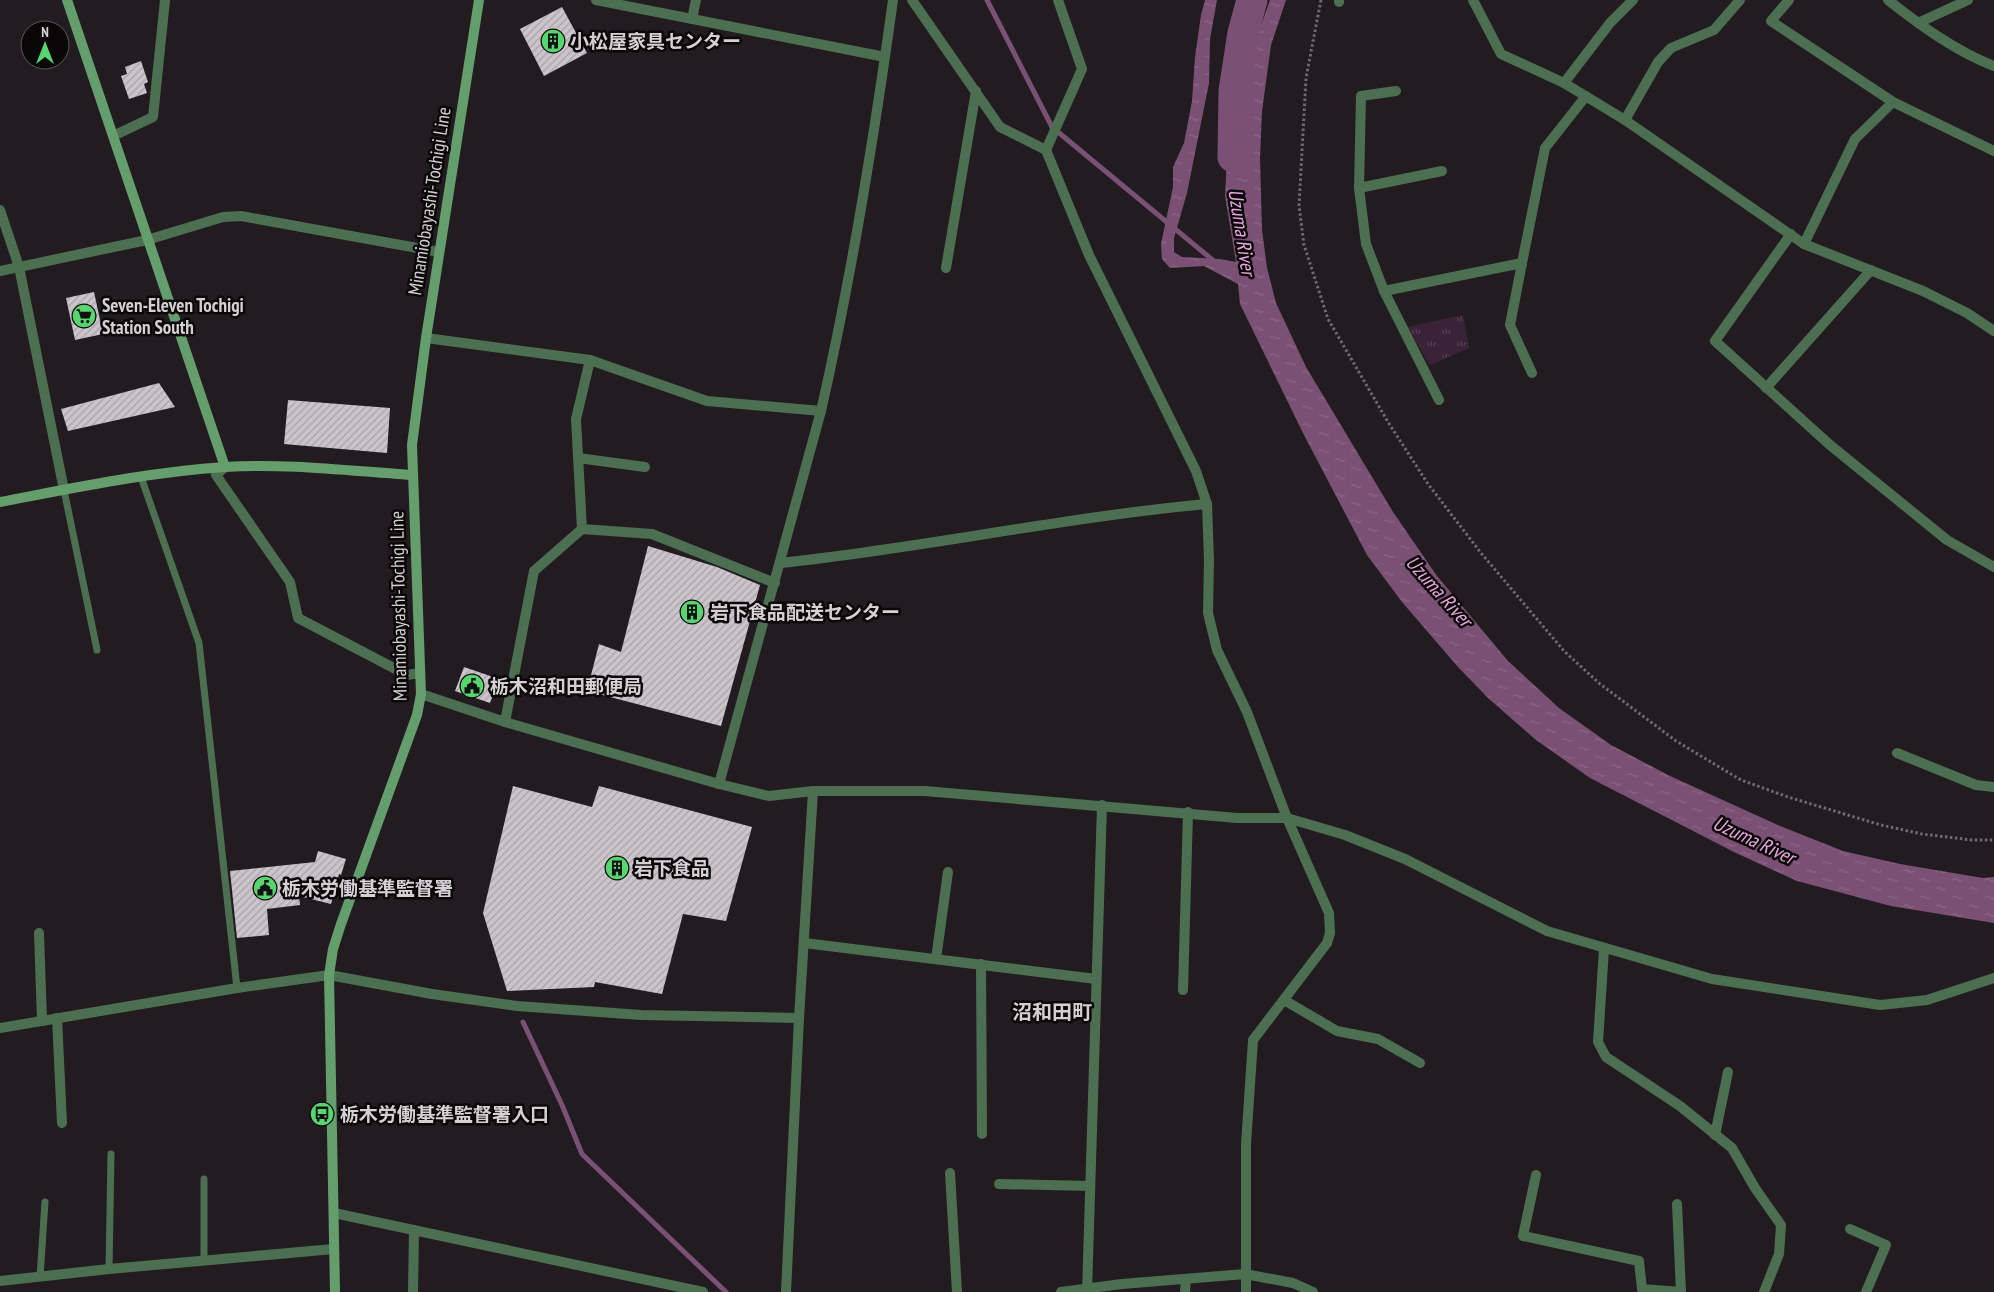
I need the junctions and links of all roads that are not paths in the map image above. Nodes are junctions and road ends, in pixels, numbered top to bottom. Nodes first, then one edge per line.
1 (67, 0) edge
2 (165, 0) edge
3 (479, 0) edge
4 (596, 0) edge
5 (696, 0) edge
6 (893, 0) edge
7 (912, 0) edge
8 (1058, 0) edge
9 (1473, 0) edge
10 (1634, 0) edge
11 (1740, 0) edge
12 (1789, 0) edge
13 (1888, 0) edge
14 (1968, 0) edge
15 (692, 19) junction
16 (1918, 24) junction
17 (885, 57) junction
18 (1994, 66) edge
19 (1564, 83) junction
20 (976, 91) junction
21 (1396, 91) dead end
22 (1586, 96) junction
23 (1893, 102) junction
24 (1625, 120) junction
25 (113, 136) junction
26 (1046, 150) junction
27 (1994, 151) edge
28 (1442, 172) dead end
29 (1360, 188) junction
30 (0, 210) edge
31 (1791, 234) junction
32 (147, 240) junction
33 (1804, 244) junction
34 (439, 252) junction
35 (1522, 263) junction
36 (19, 267) junction
37 (946, 268) dead end
38 (1871, 270) junction
39 (0, 271) edge
40 (1384, 291) junction
41 (1994, 331) edge
42 (426, 338) junction
43 (590, 360) junction
44 (1532, 373) dead end
45 (1766, 388) junction
46 (1439, 400) dead end
47 (821, 411) junction
48 (578, 458) junction
49 (225, 467) junction
50 (645, 467) dead end
51 (411, 475) junction
52 (141, 477) junction
53 (64, 490) junction
54 (0, 502) edge
55 (1207, 504) junction
56 (582, 529) junction
57 (780, 563) junction
58 (1994, 567) edge
59 (775, 583) junction
60 (97, 650) dead end
61 (420, 673) junction
62 (421, 694) junction
63 (505, 722) junction
64 (1897, 753) dead end
65 (719, 784) junction
66 (1994, 787) edge
67 (813, 791) junction
68 (1102, 805) junction
69 (1188, 812) junction
70 (1286, 818) junction
71 (948, 872) dead end
72 (39, 933) dead end
73 (804, 943) junction
74 (1604, 949) junction
75 (936, 959) junction
76 (981, 964) junction
77 (329, 975) junction
78 (1994, 978) edge
79 (1096, 979) junction
80 (237, 988) junction
81 (1183, 990) dead end
82 (1284, 1000) junction
83 (57, 1018) junction
84 (799, 1018) junction
85 (42, 1021) junction
86 (0, 1028) edge
87 (1420, 1062) dead end
88 (1728, 1072) dead end
89 (62, 1123) dead end
90 (982, 1134) dead end
91 (1715, 1135) junction
92 (111, 1154) dead end
93 (950, 1173) dead end
94 (1536, 1174) dead end
95 (204, 1179) dead end
96 (999, 1184) dead end
97 (1090, 1186) junction
98 (45, 1202) dead end
99 (1677, 1204) dead end
100 (334, 1212) junction
101 (1850, 1229) dead end
102 (414, 1230) junction
103 (334, 1249) junction
104 (204, 1261) junction
105 (109, 1269) junction
106 (1245, 1274) junction
107 (40, 1277) junction
108 (1186, 1279) junction
109 (0, 1282) edge
110 (1087, 1290) edge
111 (335, 1292) edge
112 (413, 1292) edge
113 (703, 1292) edge
114 (786, 1292) edge
115 (957, 1292) edge
116 (1061, 1292) edge
117 (1185, 1292) edge
118 (1246, 1292) edge
119 (1313, 1292) edge
120 (1681, 1292) edge
121 (1764, 1292) edge
122 (1866, 1292) edge

1 - 25 main road
2 - 25 street
3 - 34 main road, Minamiobayashi-Tochigi Line
4 - 15 street
5 - 15 street
6 - 17 street
7 - 20 street
8 - 26 street
9 - 19 street
10 - 19 street
11 - 24 street
12 - 23 street
13 - 16 street
14 - 16 street
15 - 17 street
16 - 18 street
17 - 47 street
19 - 22 street
20 - 26 street
20 - 37 street
21 - 29 street
22 - 24 street
22 - 35 street
23 - 27 street
23 - 33 street
24 - 31 street
25 - 32 main road
26 - 55 street
28 - 29 street
29 - 40 street
30 - 36 street
31 - 33 street
31 - 45 street
32 - 34 street
32 - 36 street
32 - 49 main road
33 - 38 street
34 - 42 main road, Minamiobayashi-Tochigi Line
35 - 40 street
35 - 44 street
36 - 39 street
36 - 53 street
38 - 41 street
38 - 45 street
40 - 46 street
42 - 43 street
42 - 51 main road, Minamiobayashi-Tochigi Line
43 - 47 street
43 - 48 street
45 - 58 street
47 - 57 street
48 - 50 street
48 - 56 street
49 - 51 main road
49 - 52 main road
49 - 61 street
51 - 61 main road, Minamiobayashi-Tochigi Line
52 - 53 main road
52 - 80 lane
53 - 54 main road
53 - 60 lane
55 - 57 street
55 - 70 street
56 - 59 street
56 - 63 street
57 - 59 street
59 - 65 street
61 - 62 main road, Minamiobayashi-Tochigi Line
62 - 63 street
62 - 77 main road, Minamiobayashi-Tochigi Line
63 - 65 street
64 - 66 street
65 - 67 street
67 - 68 street
67 - 73 street
68 - 69 street
68 - 79 street
69 - 70 street
69 - 81 street
70 - 74 street
70 - 82 street
71 - 75 street
72 - 85 street
73 - 75 street
73 - 84 street
74 - 78 street
74 - 91 street
75 - 76 street
76 - 79 street
76 - 90 street
77 - 80 street
77 - 84 street
77 - 100 main road, Minamiobayashi-Tochigi Line
79 - 97 street
80 - 83 street
82 - 87 street
82 - 106 street
83 - 85 street
83 - 89 street
84 - 114 street
85 - 86 street
88 - 91 street
91 - 121 street
92 - 105 lane
93 - 115 street
94 - 120 street
95 - 104 lane
96 - 97 street
97 - 110 street
98 - 107 lane
99 - 120 street
100 - 102 street
100 - 103 main road, Minamiobayashi-Tochigi Line
101 - 122 street
102 - 112 street
102 - 113 street
103 - 104 street
103 - 111 main road, Minamiobayashi-Tochigi Line
104 - 105 street
105 - 107 street
106 - 108 street
106 - 118 street
106 - 119 street
107 - 109 street
108 - 110 street
108 - 117 street
110 - 116 street

